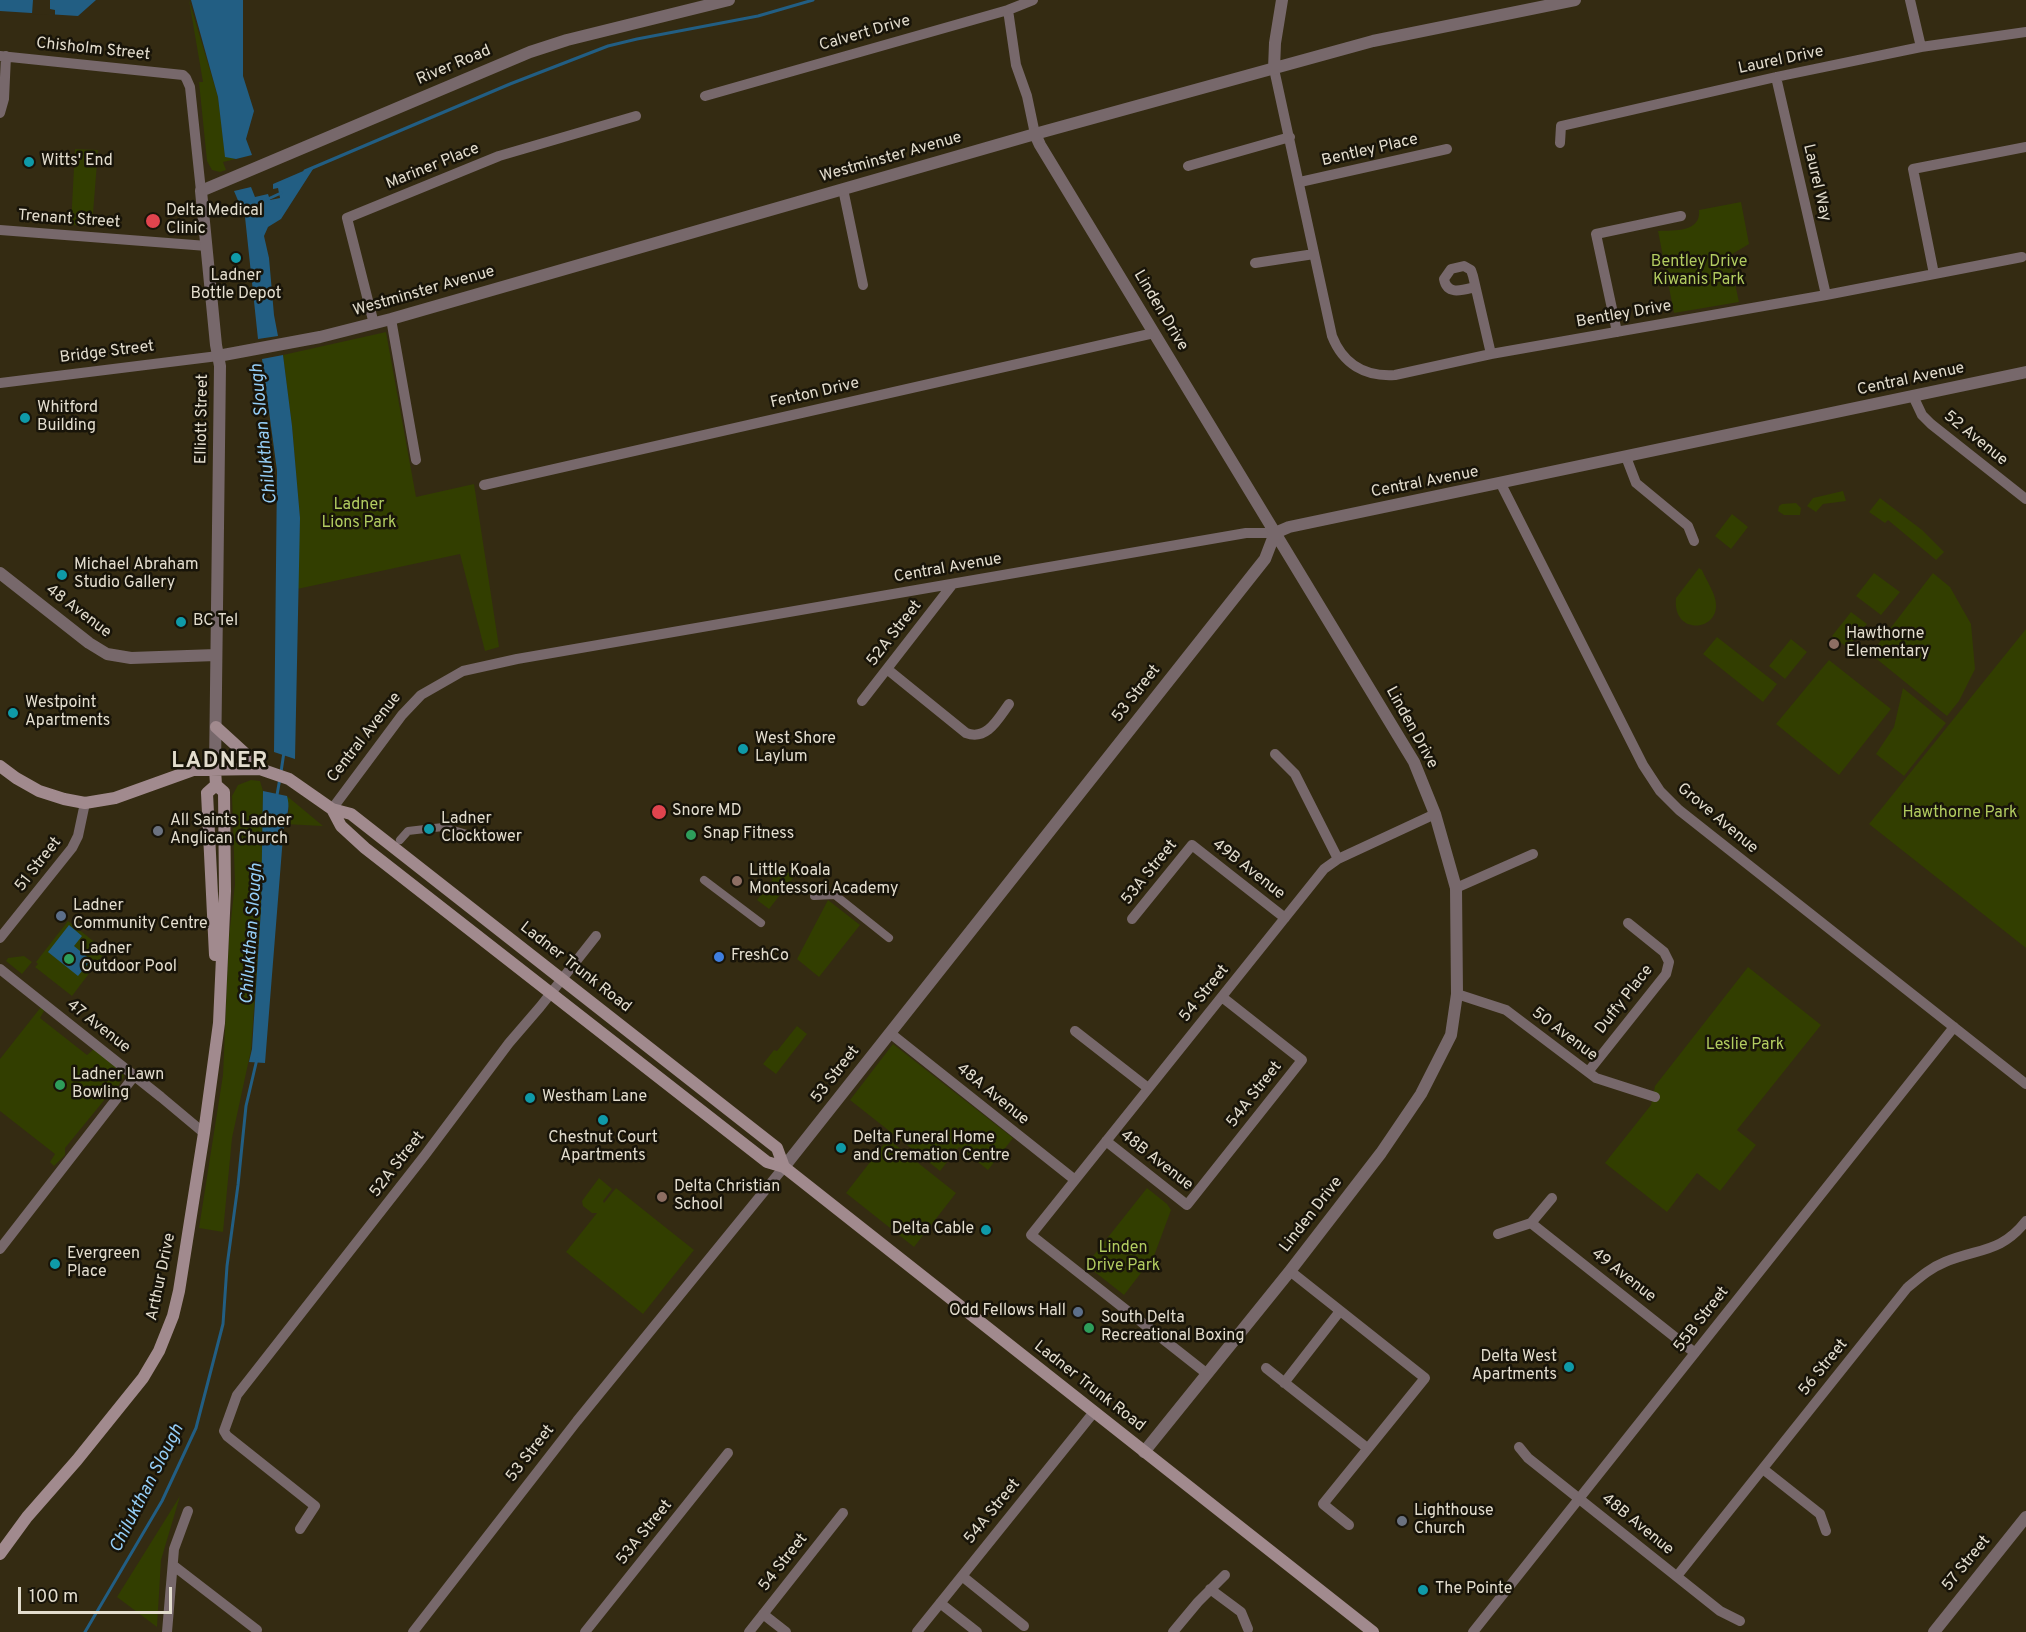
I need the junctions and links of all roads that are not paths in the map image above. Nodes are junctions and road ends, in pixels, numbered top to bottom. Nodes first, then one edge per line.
1 (729, 0) edge
2 (1033, 0) edge
3 (1282, 0) edge
4 (1575, 0) edge
5 (1910, 0) edge
6 (1008, 10) junction
7 (2026, 32) edge
8 (1921, 47) junction
9 (3, 56) edge
10 (1274, 69) junction
11 (183, 75) joint
12 (1776, 77) junction
13 (705, 96) dead end
14 (0, 113) edge
15 (636, 116) dead end
16 (1035, 134) junction
17 (1290, 137) junction
18 (1560, 143) dead end
19 (2026, 147) edge
20 (1447, 148) dead end
21 (1188, 166) dead end
22 (1300, 182) junction
23 (843, 189) junction
24 (201, 191) junction
25 (1681, 216) dead end
26 (0, 230) edge
27 (207, 246) junction
28 (1314, 254) junction
29 (2022, 257) dead end
30 (1255, 263) dead end
31 (1934, 274) junction
32 (863, 285) dead end
33 (1475, 287) dead end
34 (1826, 295) junction
35 (391, 319) junction
36 (374, 324) junction
37 (1617, 332) junction
38 (1154, 333) junction
39 (1491, 354) junction
40 (218, 356) junction
41 (2026, 372) edge
42 (0, 382) edge
43 (1913, 396) junction
44 (1626, 457) junction
45 (416, 460) dead end
46 (1501, 484) junction
47 (483, 485) dead end
48 (2026, 499) edge
49 (1275, 533) junction
50 (1694, 541) dead end
51 (0, 573) edge
52 (952, 585) junction
53 (216, 655) junction
54 (887, 669) junction
55 (862, 701) dead end
56 (1009, 704) dead end
57 (216, 727) junction
58 (1275, 754) dead end
59 (0, 766) edge
60 (215, 769) junction
61 (262, 769) junction
62 (84, 803) junction
63 (332, 808) junction
64 (1435, 814) junction
65 (467, 834) dead end
66 (400, 840) dead end
67 (1192, 845) joint
68 (1533, 854) dead end
69 (1338, 859) junction
70 (704, 880) dead end
71 (1456, 888) junction
72 (814, 896) dead end
73 (1285, 918) junction
74 (1132, 919) dead end
75 (761, 923) dead end
76 (1628, 923) dead end
77 (596, 936) dead end
78 (0, 938) edge
79 (890, 938) dead end
80 (0, 969) edge
81 (562, 980) junction
82 (552, 993) junction
83 (1457, 994) junction
84 (1222, 997) junction
85 (1954, 1027) junction
86 (1075, 1031) dead end
87 (890, 1033) junction
88 (1588, 1072) junction
89 (135, 1076) junction
90 (2026, 1084) edge
91 (1148, 1088) junction
92 (1655, 1097) dead end
93 (204, 1133) junction
94 (1106, 1141) junction
95 (784, 1167) junction
96 (1075, 1180) junction
97 (1552, 1198) dead end
98 (1187, 1205) joint
99 (2026, 1221) edge
100 (1531, 1223) junction
101 (1498, 1234) dead end
102 (0, 1249) edge
103 (1290, 1271) junction
104 (1340, 1311) junction
105 (1695, 1353) junction
106 (1266, 1368) dead end
107 (1206, 1373) junction
108 (1284, 1383) junction
109 (1094, 1412) junction
110 (1519, 1447) dead end
111 (1367, 1448) junction
112 (1144, 1452) junction
113 (728, 1453) dead end
114 (1763, 1469) junction
115 (1579, 1498) junction
116 (188, 1511) dead end
117 (843, 1513) dead end
118 (2026, 1517) edge
119 (1349, 1526) dead end
120 (300, 1529) dead end
121 (1826, 1531) dead end
122 (0, 1554) edge
123 (174, 1566) junction
124 (1226, 1575) dead end
125 (962, 1576) junction
126 (1677, 1576) junction
127 (1210, 1589) junction
128 (940, 1603) junction
129 (763, 1614) junction
130 (1740, 1621) dead end
131 (1024, 1626) dead end
132 (1248, 1629) dead end
133 (256, 1630) dead end
134 (167, 1632) edge
135 (413, 1632) edge
136 (585, 1632) edge
137 (749, 1632) edge
138 (786, 1632) edge
139 (917, 1632) edge
140 (977, 1632) edge
141 (1173, 1632) edge
142 (1373, 1632) edge
143 (1473, 1632) edge
144 (1934, 1632) edge

1 - 24 street, River Road
2 - 6 street, Calvert Drive
3 - 10 street
4 - 10 street, Westminster Avenue
5 - 8 street
6 - 13 street, Calvert Drive
6 - 16 street, Linden Drive
7 - 8 street, Laurel Drive
8 - 12 street, Laurel Drive
9 - 11 street, Chisholm Street
9 - 14 street
10 - 16 street, Westminster Avenue
10 - 17 street, Bentley Drive
11 - 24 street, Elliott Street
12 - 18 street, Laurel Drive
12 - 34 street, Laurel Way
15 - 36 street, Mariner Place
16 - 23 street, Westminster Avenue
16 - 38 street, Linden Drive
17 - 21 street
17 - 22 street, Bentley Drive
19 - 31 street
20 - 22 street, Bentley Place
22 - 28 street, Bentley Drive
23 - 32 street
23 - 35 street, Westminster Avenue
24 - 27 street, Elliott Street
25 - 37 street
26 - 27 street, Trenant Street
27 - 40 street, Elliott Street
28 - 30 street
28 - 39 street, Bentley Drive
29 - 31 street, Bentley Drive
31 - 34 street, Bentley Drive
33 - 39 street
34 - 37 street, Bentley Drive
35 - 36 street, Westminster Avenue
35 - 45 street
36 - 40 street, Westminster Avenue
37 - 39 street, Bentley Drive
38 - 47 street, Fenton Drive
38 - 49 street, Linden Drive
40 - 42 street, Bridge Street
40 - 53 street, Elliott Street
41 - 43 street, Central Avenue
43 - 44 street, Central Avenue
43 - 48 street, 52 Avenue
44 - 46 street, Central Avenue
44 - 50 street
46 - 49 street, Central Avenue
46 - 85 street, Grove Avenue
49 - 52 street, Central Avenue
49 - 64 street, Linden Drive
49 - 87 street, 53 Street
51 - 53 street, 48 Avenue
52 - 54 street, 52A Street
52 - 63 street, Central Avenue
53 - 57 street, Elliott Street
54 - 55 street, 52A Street
54 - 56 street
57 - 60 street, Elliott Street
57 - 61 main road
58 - 69 street
59 - 62 main road
60 - 61 main road, Ladner Trunk Road
60 - 62 main road, Ladner Trunk Road
60 - 93 main road, Arthur Drive
61 - 63 main road, Ladner Trunk Road
62 - 78 street, 51 Street
63 - 81 main road, Ladner Trunk Road
63 - 82 main road, Ladner Trunk Road
64 - 69 street, 54 Street
64 - 71 street, Linden Drive
65 - 66 street
67 - 73 street, 49B Avenue
67 - 74 street, 53A Street
68 - 71 street
69 - 73 street, 54 Street
70 - 75 street
71 - 83 street, Linden Drive
72 - 79 street
73 - 84 street, 54 Street
76 - 88 street, Duffy Place
77 - 81 street, 52A Street
80 - 89 street, 47 Avenue
81 - 82 street, 52A Street
81 - 95 main road, Ladner Trunk Road
82 - 95 main road, Ladner Trunk Road
82 - 120 street, 52A Street
83 - 88 street, 50 Avenue
83 - 103 street, Linden Drive
84 - 91 street, 54 Street
84 - 98 street, 54A Street
85 - 90 street, Grove Avenue
85 - 105 street, 55B Street
86 - 91 street
87 - 95 street, 53 Street
87 - 96 street, 48A Avenue
88 - 92 street, 50 Avenue
89 - 93 street, 47 Avenue
89 - 102 street
91 - 94 street, 54 Street
93 - 122 main road, Arthur Drive
94 - 96 street, 54 Street
94 - 98 street, 48B Avenue
95 - 109 main road, Ladner Trunk Road
95 - 135 street, 53 Street
96 - 107 street, 54 Street
97 - 100 street
99 - 114 street, 56 Street
100 - 101 street
100 - 105 street, 49 Avenue
103 - 104 street
103 - 107 street, Linden Drive
104 - 108 street
104 - 111 street
105 - 115 street, 55B Street
106 - 108 street
107 - 112 street, Linden Drive
108 - 111 street
109 - 112 main road, Ladner Trunk Road
109 - 125 street, 54A Street
110 - 115 street, 48B Avenue
111 - 119 street
112 - 142 main road, Ladner Trunk Road
113 - 136 street, 53A Street
114 - 121 street
114 - 126 street, 56 Street
115 - 126 street, 48B Avenue
115 - 143 street, 55B Street
116 - 123 street
117 - 129 street, 54 Street
118 - 144 street, 57 Street
123 - 133 street
123 - 134 street
124 - 127 street
125 - 128 street, 54A Street
125 - 131 street
126 - 130 street, 48B Avenue
127 - 132 street
127 - 141 street
128 - 139 street, 54A Street
128 - 140 street
129 - 137 street, 54 Street
129 - 138 street

